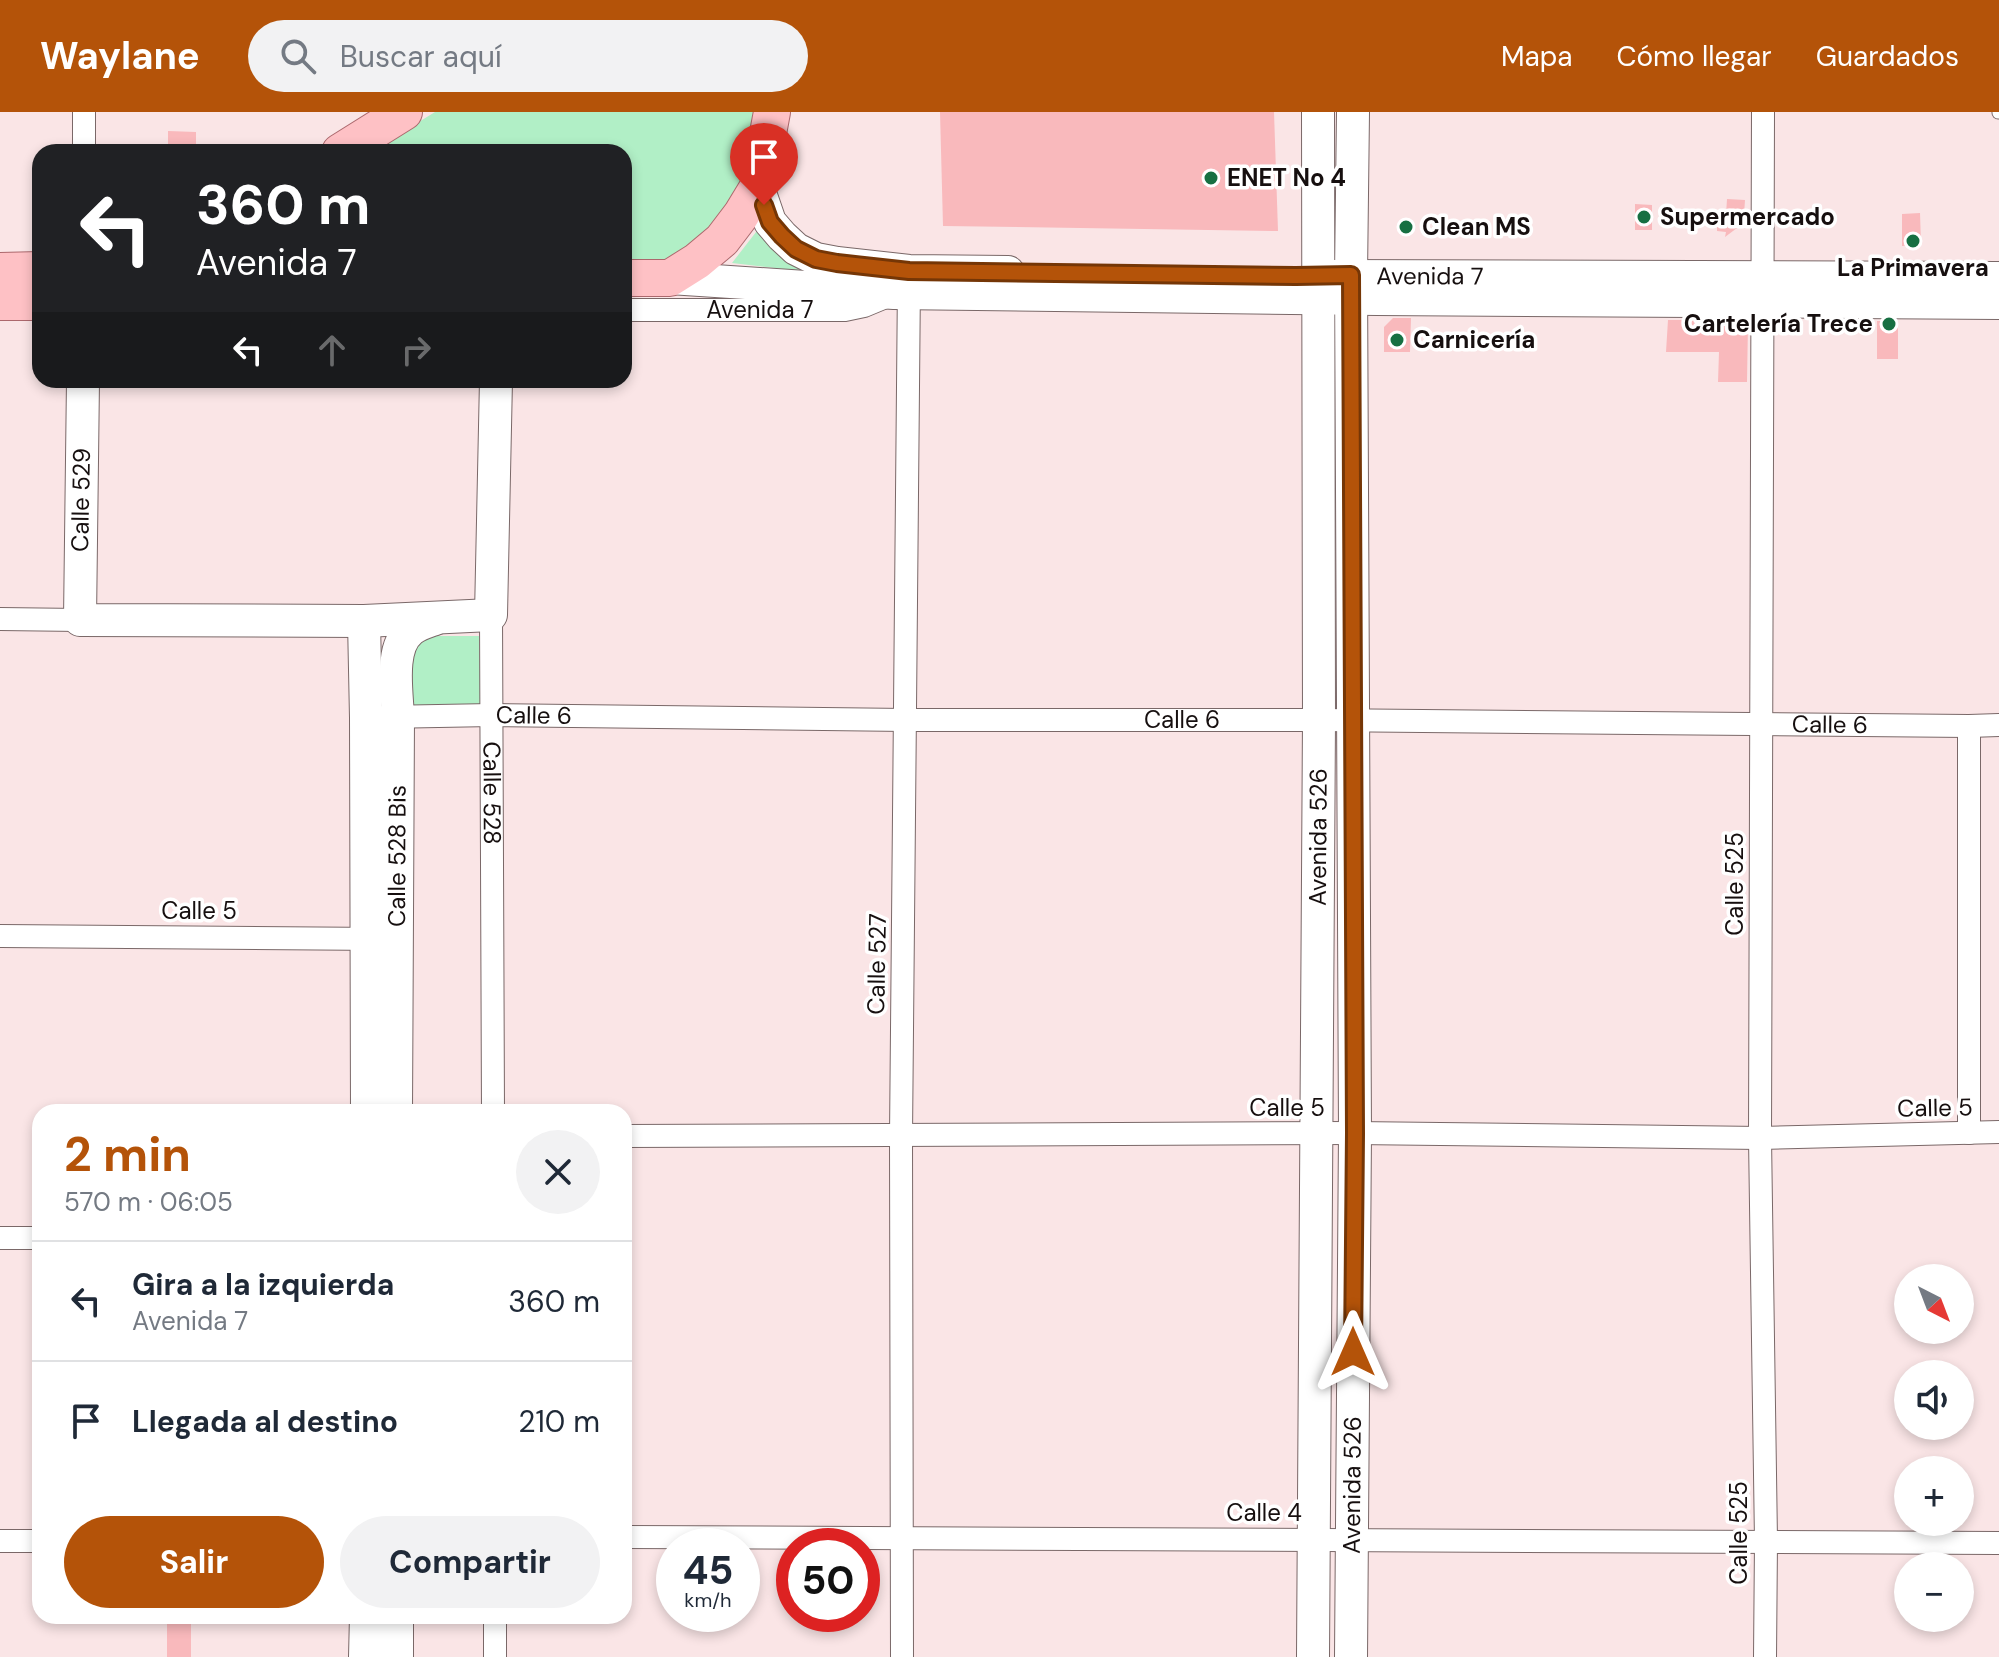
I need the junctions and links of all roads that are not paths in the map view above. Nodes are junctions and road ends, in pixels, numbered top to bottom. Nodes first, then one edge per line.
1 (84, 112) edge
2 (404, 112) edge
3 (772, 112) edge
4 (1318, 112) edge
5 (1353, 112) edge
6 (1763, 112) edge
7 (84, 144) edge
8 (356, 144) edge
9 (758, 187) junction
10 (32, 270) edge
11 (0, 271) edge
12 (632, 278) edge
13 (670, 278) junction
14 (1999, 278) edge
15 (904, 286) junction
16 (1351, 286) junction
17 (1317, 287) junction
18 (1764, 290) junction
19 (0, 302) edge
20 (32, 302) edge
21 (1999, 303) edge
22 (632, 310) edge
23 (83, 388) edge
24 (496, 388) edge
25 (491, 615) junction
26 (0, 619) edge
27 (435, 619) junction
28 (80, 620) junction
29 (364, 621) junction
30 (492, 715) junction
31 (382, 717) junction
32 (906, 720) junction
33 (1319, 720) junction
34 (1354, 722) junction
35 (1761, 724) junction
36 (1999, 725) edge
37 (1969, 726) junction
38 (0, 936) edge
39 (382, 939) junction
40 (368, 1104) edge
41 (395, 1104) edge
42 (493, 1104) edge
43 (1999, 1132) edge
44 (1355, 1133) junction
45 (1969, 1133) junction
46 (1317, 1134) junction
47 (632, 1136) edge
48 (901, 1136) junction
49 (1760, 1138) junction
50 (0, 1238) edge
51 (32, 1238) edge
52 (632, 1537) edge
53 (902, 1539) junction
54 (1313, 1539) junction
55 (1351, 1540) junction
56 (0, 1541) edge
57 (32, 1541) edge
58 (1766, 1541) junction
59 (1999, 1543) edge
60 (366, 1624) edge
61 (397, 1624) edge
62 (495, 1624) edge
63 (365, 1657) edge
64 (397, 1657) edge
65 (495, 1657) edge
66 (902, 1657) edge
67 (1313, 1657) edge
68 (1351, 1657) edge
69 (1765, 1657) edge

1 - 7 street
2 - 8 main road
3 - 9 main road
4 - 17 main road, Avenida 526
5 - 16 main road, Avenida 526
6 - 18 street, Calle 525
9 - 13 main road
9 - 15 main road, Avenida 7
10 - 11 main road
12 - 13 main road, Avenida 7
13 - 15 main road, Avenida 7
14 - 18 main road, Avenida 7
15 - 17 main road, Avenida 7
15 - 22 street, Avenida 7
15 - 32 street, Calle 527
16 - 17 main road, Avenida 7
16 - 18 main road, Avenida 7
16 - 34 main road, Avenida 526
17 - 33 main road, Avenida 526
18 - 21 main road, Avenida 7
18 - 35 street, Calle 525
19 - 20 main road
23 - 28 main road, Calle 529
24 - 25 main road, Calle 528
25 - 27 main road
25 - 30 street, Calle 528
26 - 28 street
27 - 29 main road
27 - 31 main road, Calle 528 Bis
28 - 29 main road
29 - 31 main road, Calle 528 Bis
30 - 31 street, Calle 6
30 - 32 street, Calle 6
30 - 42 street, Calle 528
31 - 39 main road, Calle 528 Bis
32 - 33 street, Calle 6
32 - 48 street, Calle 527
33 - 34 street, Calle 6
33 - 46 main road, Avenida 526
34 - 35 street, Calle 6
34 - 44 main road, Avenida 526
35 - 37 street, Calle 6
35 - 49 street, Calle 525
36 - 37 street, Calle 6
37 - 45 street
38 - 39 street, Calle 5
39 - 40 main road, Calle 528 Bis
39 - 41 main road, Calle 528 Bis
43 - 45 street, Calle 5
44 - 46 street, Calle 5
44 - 49 street, Calle 5
44 - 55 main road, Avenida 526
45 - 49 street, Calle 5
46 - 48 street, Calle 5
46 - 54 main road, Avenida 526
47 - 48 street, Calle 5
48 - 53 street, Calle 527
49 - 58 street, Calle 525
50 - 51 street
52 - 53 street, Calle 4
53 - 54 street, Calle 4
53 - 66 street, Calle 527
54 - 55 street, Calle 4
54 - 67 main road, Avenida 526
55 - 58 street, Calle 4
55 - 68 main road, Avenida 526
56 - 57 street
58 - 59 street, Calle 4
58 - 69 street, Calle 525
60 - 63 main road
61 - 64 main road
62 - 65 street

